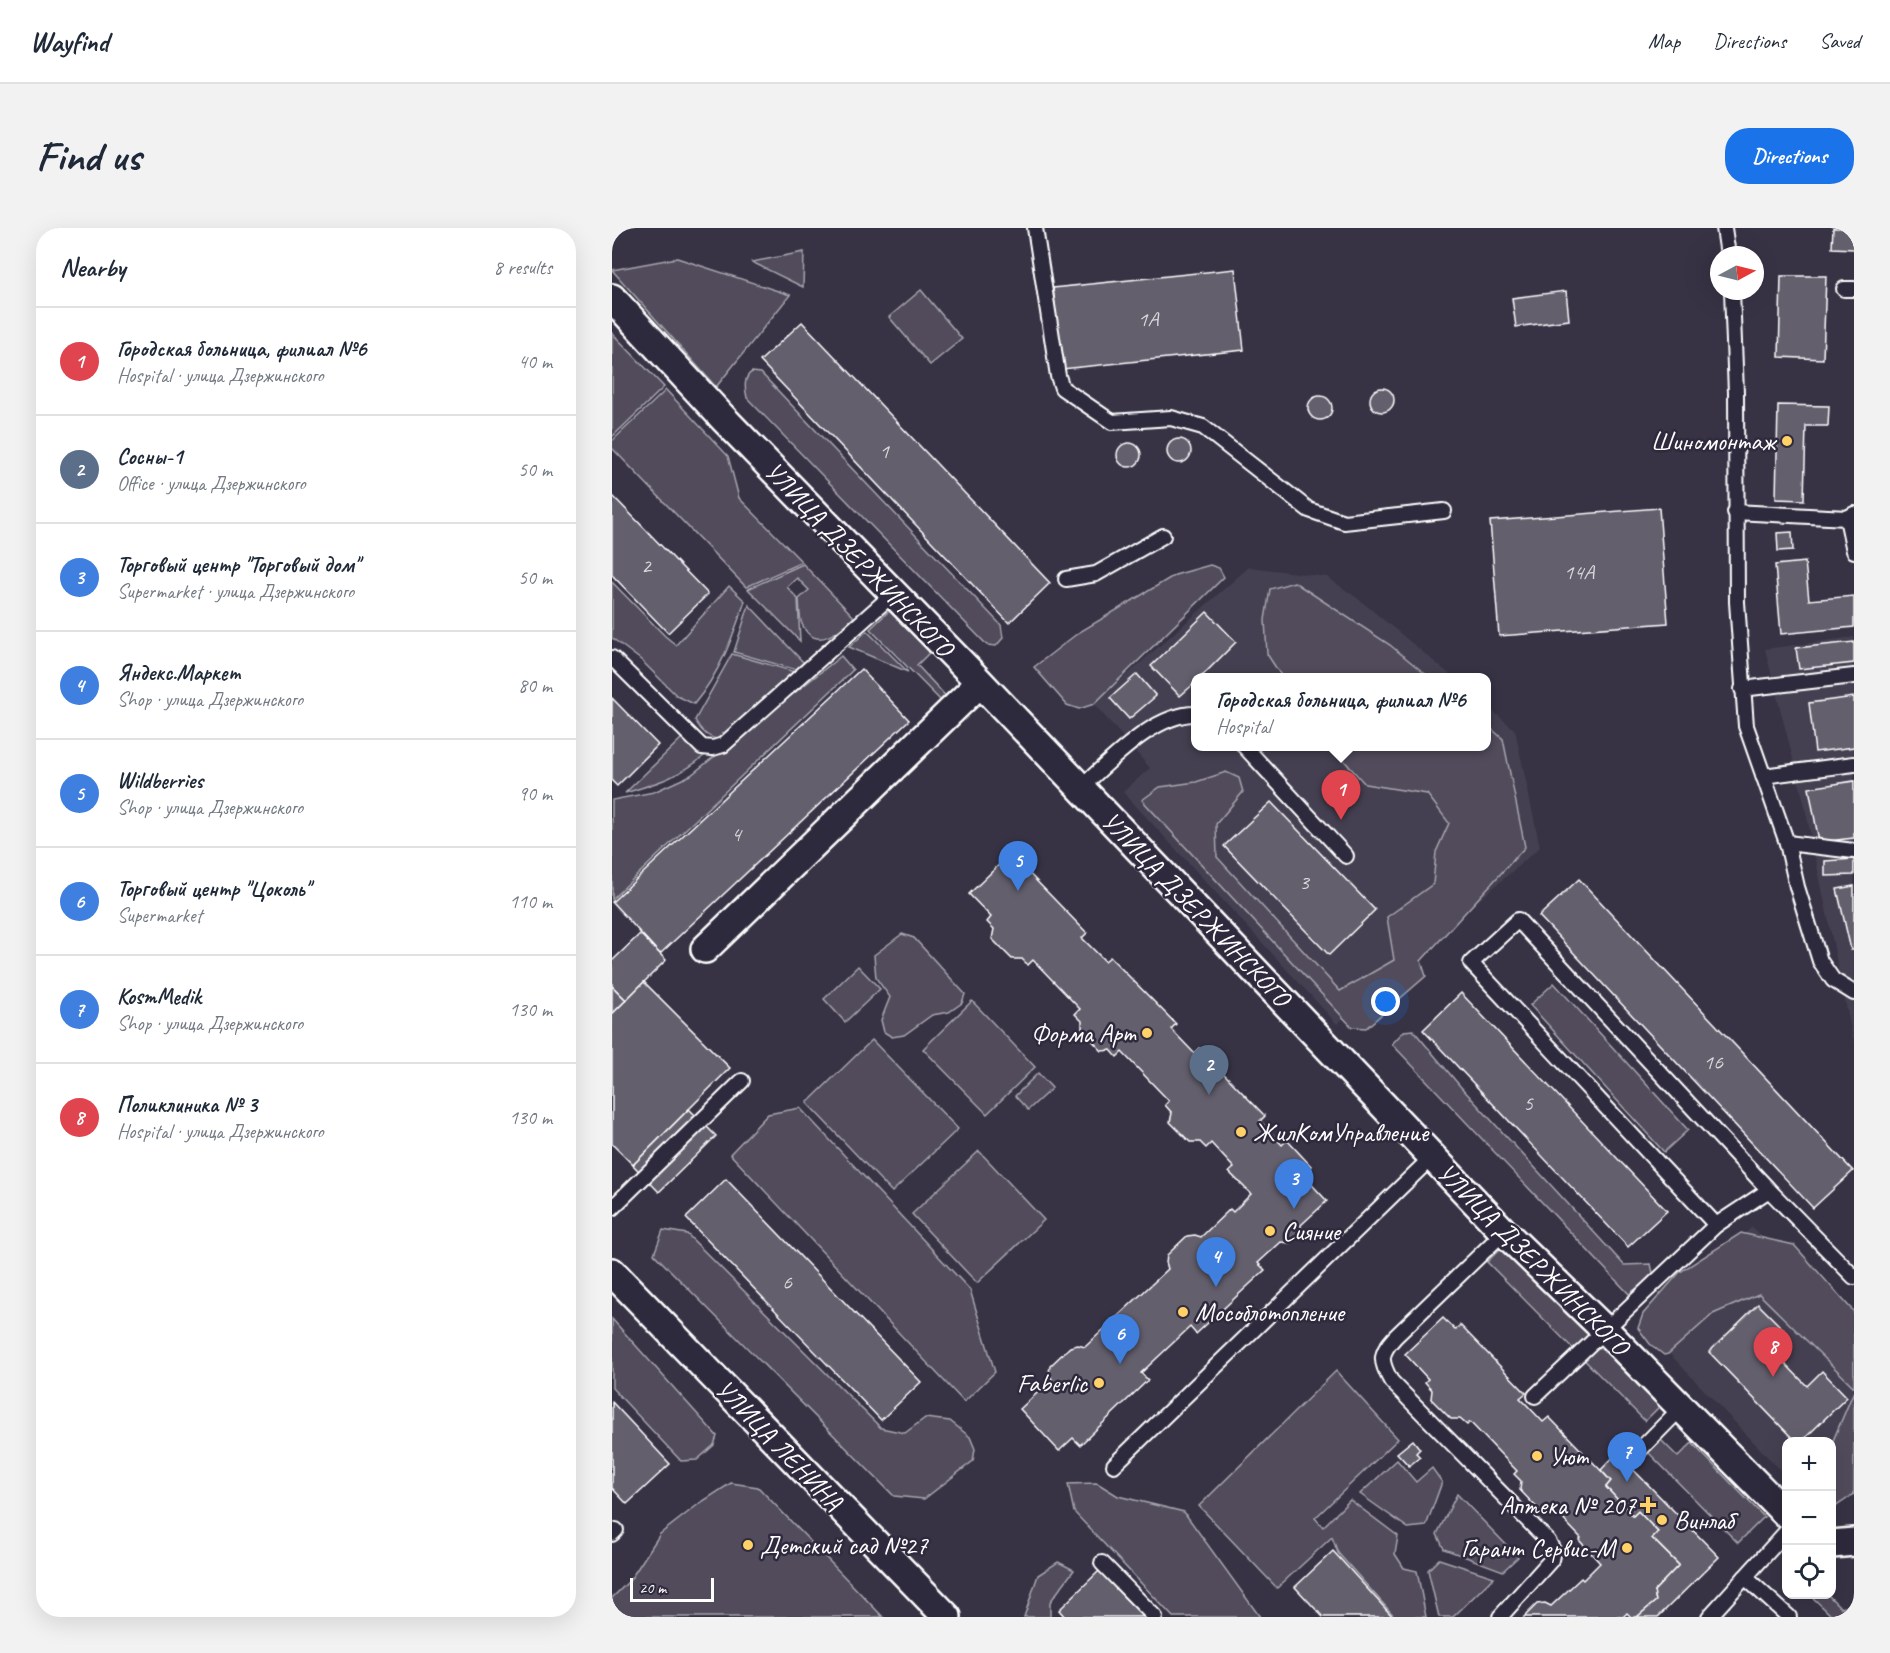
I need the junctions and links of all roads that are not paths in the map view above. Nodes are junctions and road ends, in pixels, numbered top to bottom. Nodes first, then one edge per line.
1 (1035, 228) edge
2 (1724, 228) edge
3 (1727, 246) edge
4 (612, 298) edge
5 (1732, 300) edge
6 (1444, 511) dead end
7 (1735, 512) junction
8 (1850, 516) edge
9 (1163, 536) dead end
10 (1854, 551) edge
11 (1066, 579) dead end
12 (893, 594) junction
13 (612, 658) edge
14 (1854, 676) edge
15 (980, 683) junction
16 (1742, 689) junction
17 (1191, 715) edge
18 (1248, 751) edge
19 (1854, 764) edge
20 (1763, 776) junction
21 (1080, 788) junction
22 (1787, 843) junction
23 (1854, 851) edge
24 (1346, 856) dead end
25 (705, 949) dead end
26 (1854, 993) edge
27 (742, 1081) dead end
28 (1432, 1157) junction
29 (1769, 1190) junction
30 (612, 1208) edge
31 (1716, 1225) junction
32 (1504, 1232) junction
33 (612, 1272) edge
34 (1854, 1277) edge
35 (1604, 1329) junction
36 (1535, 1396) dead end
37 (1681, 1408) junction
38 (1629, 1461) dead end
39 (1114, 1465) dead end
40 (1782, 1510) edge
41 (1782, 1536) edge
42 (1854, 1542) edge
43 (1836, 1544) edge
44 (1102, 1563) dead end
45 (1745, 1577) junction
46 (947, 1617) edge
47 (1155, 1617) edge
48 (1500, 1617) edge
49 (1709, 1617) edge
50 (1789, 1617) edge

1 - 6 lane
2 - 3 lane
4 - 12 street, УЛИЦА ДЗЕРЖИНСКОГО
5 - 7 lane
7 - 8 lane
7 - 16 lane
8 - 10 lane
9 - 11 lane
12 - 13 lane
12 - 15 street, УЛИЦА ДЗЕРЖИНСКОГО
14 - 16 lane
15 - 21 street, УЛИЦА ДЗЕРЖИНСКОГО
15 - 25 street
16 - 20 lane
17 - 21 lane
18 - 24 lane
19 - 20 lane
20 - 22 lane
21 - 28 street, УЛИЦА ДЗЕРЖИНСКОГО
22 - 23 lane
22 - 26 lane
27 - 30 lane
28 - 32 street, УЛИЦА ДЗЕРЖИНСКОГО
28 - 39 lane
29 - 31 lane
29 - 31 lane
29 - 34 lane
31 - 35 lane
32 - 35 street, УЛИЦА ДЗЕРЖИНСКОГО
32 - 48 lane
33 - 46 street, УЛИЦА ЛЕНИНА
35 - 36 lane
35 - 37 street, УЛИЦА ДЗЕРЖИНСКОГО
37 - 38 lane
37 - 40 street, УЛИЦА ДЗЕРЖИНСКОГО
41 - 45 lane
42 - 43 street
44 - 47 lane
45 - 49 lane
45 - 50 lane

